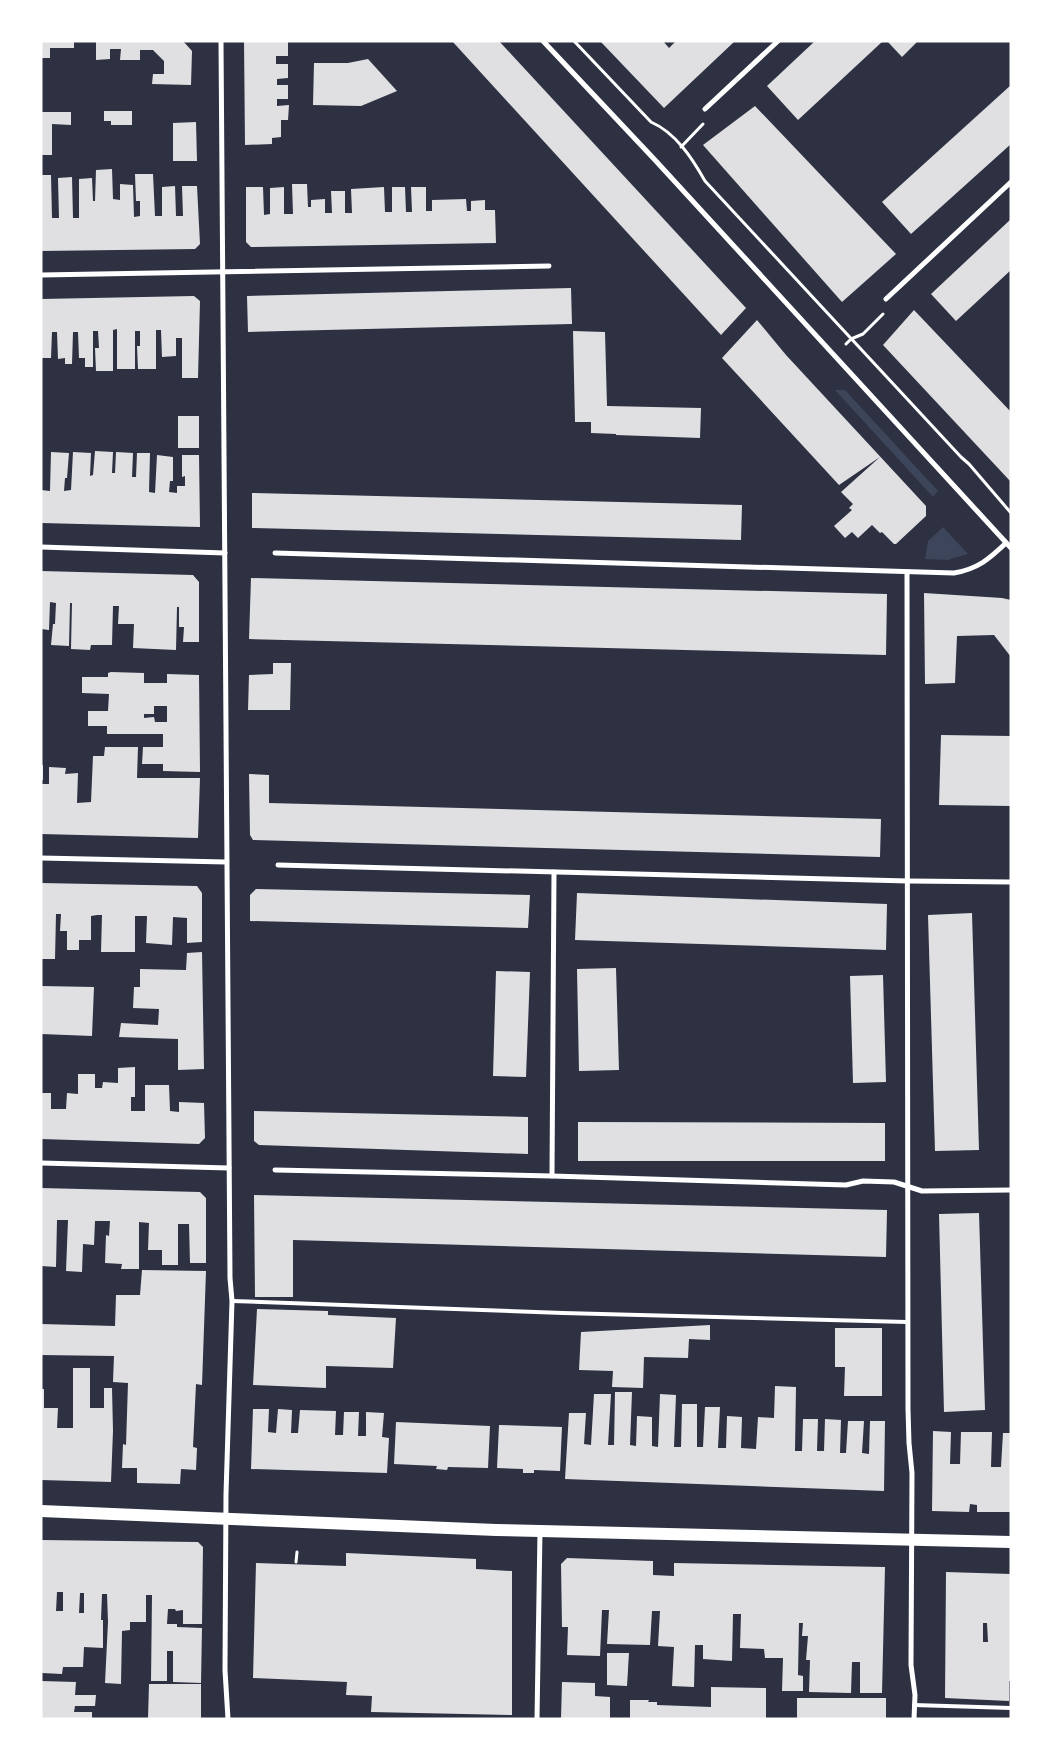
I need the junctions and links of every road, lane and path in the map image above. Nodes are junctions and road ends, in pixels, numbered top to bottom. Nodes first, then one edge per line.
1 (221, 41) edge
2 (543, 41) edge
3 (574, 41) edge
4 (778, 41) edge
5 (705, 109) joint
6 (681, 147) junction
7 (1011, 182) edge
8 (548, 266) dead end
9 (223, 272) junction
10 (41, 275) edge
11 (886, 299) joint
12 (851, 339) junction
13 (1011, 513) edge
14 (1006, 543) junction
15 (41, 547) edge
16 (1011, 548) edge
17 (225, 553) junction
18 (275, 553) dead end
19 (907, 572) junction
20 (41, 858) edge
21 (226, 862) junction
22 (278, 865) dead end
23 (554, 872) junction
24 (908, 881) junction
25 (1011, 882) edge
26 (41, 1163) edge
27 (229, 1168) junction
28 (275, 1170) dead end
29 (552, 1176) junction
30 (908, 1186) junction
31 (1011, 1190) edge
32 (232, 1301) junction
33 (907, 1322) junction
34 (41, 1511) edge
35 (226, 1517) junction
36 (540, 1531) junction
37 (912, 1539) junction
38 (1011, 1542) edge
39 (297, 1552) dead end
40 (296, 1562) dead end
41 (914, 1705) junction
42 (1011, 1708) edge
43 (228, 1719) edge
44 (537, 1719) edge
45 (914, 1719) edge

1 - 9 street
2 - 14 street
3 - 6 path
4 - 5 street
5 - 6 path
6 - 12 path
7 - 11 street
8 - 9 street
9 - 10 street
9 - 17 street
11 - 12 path
12 - 13 path
14 - 16 street
14 - 19 street
15 - 17 street
17 - 21 street
18 - 19 street
19 - 24 street
20 - 21 street
21 - 27 street
22 - 23 street
23 - 24 street
23 - 29 street
24 - 25 street
24 - 30 street
26 - 27 street
27 - 32 street
28 - 29 street
29 - 30 street
30 - 31 street
30 - 33 street
32 - 33 lane
32 - 35 street
33 - 37 street
34 - 35 main road
35 - 36 main road
35 - 43 street
36 - 37 main road
36 - 44 street
37 - 38 main road
37 - 41 street
39 - 40 path
41 - 42 lane
41 - 45 street

